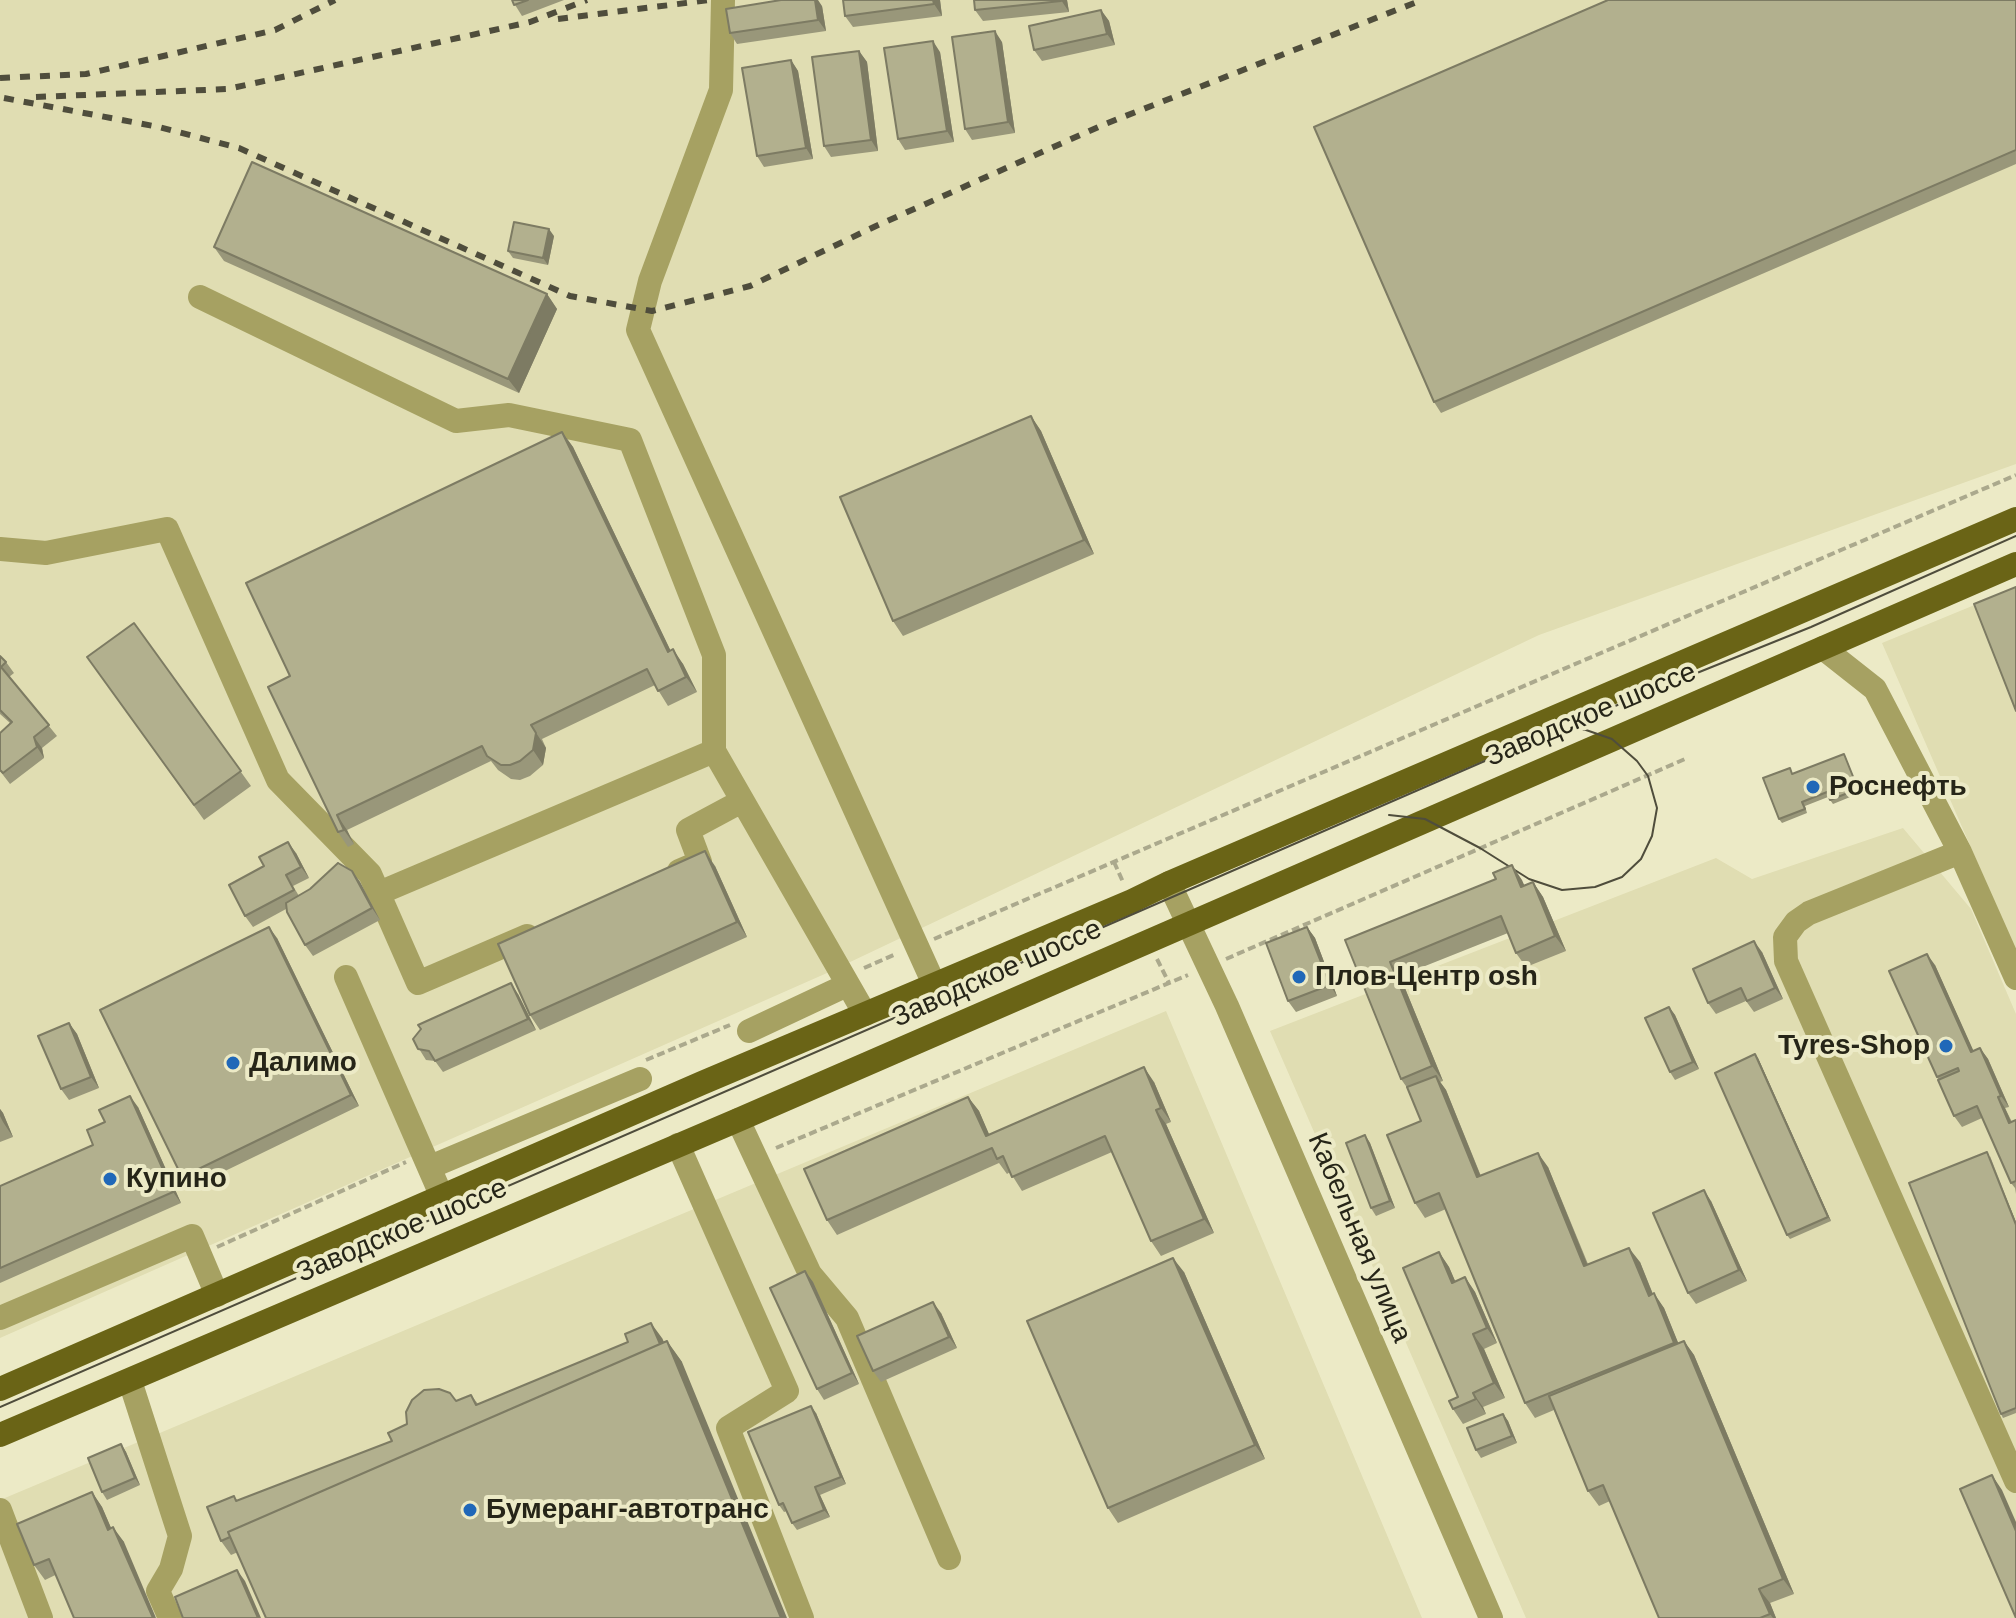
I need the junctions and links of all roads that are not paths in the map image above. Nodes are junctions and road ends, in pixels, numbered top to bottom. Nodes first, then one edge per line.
1 (723, 0) edge
2 (200, 297) dead end
3 (2016, 519) edge
4 (0, 549) edge
5 (2016, 564) edge
6 (1803, 611) junction
7 (1823, 648) junction
8 (714, 751) junction
9 (742, 801) junction
10 (1960, 852) junction
11 (658, 880) edge
12 (1169, 883) junction
13 (379, 893) junction
14 (1190, 922) junction
15 (545, 929) edge
16 (346, 977) dead end
17 (2016, 978) edge
18 (845, 981) junction
19 (934, 984) junction
20 (865, 1014) junction
21 (746, 1025) road end
22 (640, 1070) road end
23 (738, 1120) junction
24 (678, 1145) junction
25 (427, 1160) junction
26 (442, 1197) junction
27 (217, 1295) junction
28 (0, 1318) edge
29 (130, 1381) junction
30 (0, 1389) edge
31 (0, 1435) edge
32 (2016, 1481) edge
33 (0, 1510) edge
34 (949, 1558) dead end
35 (41, 1618) edge
36 (170, 1618) edge
37 (802, 1618) edge
38 (1491, 1618) edge

1 - 19 street
2 - 8 street
3 - 6 main road, Заводское шоссе
4 - 13 street
5 - 7 main road, Заводское шоссе
6 - 7 main road
6 - 12 main road, Заводское шоссе
7 - 10 street
7 - 14 main road, Заводское шоссе
8 - 9 street
8 - 13 street
9 - 11 street
9 - 18 street
10 - 17 street
10 - 32 street
12 - 14 street, Кабельная улица
12 - 19 main road, Заводское шоссе
13 - 15 street
14 - 23 main road, Заводское шоссе
14 - 38 street, Кабельная улица
16 - 25 street
18 - 20 street
18 - 21 street
19 - 20 main road, Заводское шоссе
20 - 26 main road, Заводское шоссе
22 - 25 street
23 - 24 main road, Заводское шоссе
23 - 34 street
24 - 29 main road, Заводское шоссе
24 - 37 street
25 - 26 street
26 - 27 main road, Заводское шоссе
27 - 28 street
27 - 30 main road, Заводское шоссе
29 - 31 main road, Заводское шоссе
29 - 36 street
33 - 35 street

